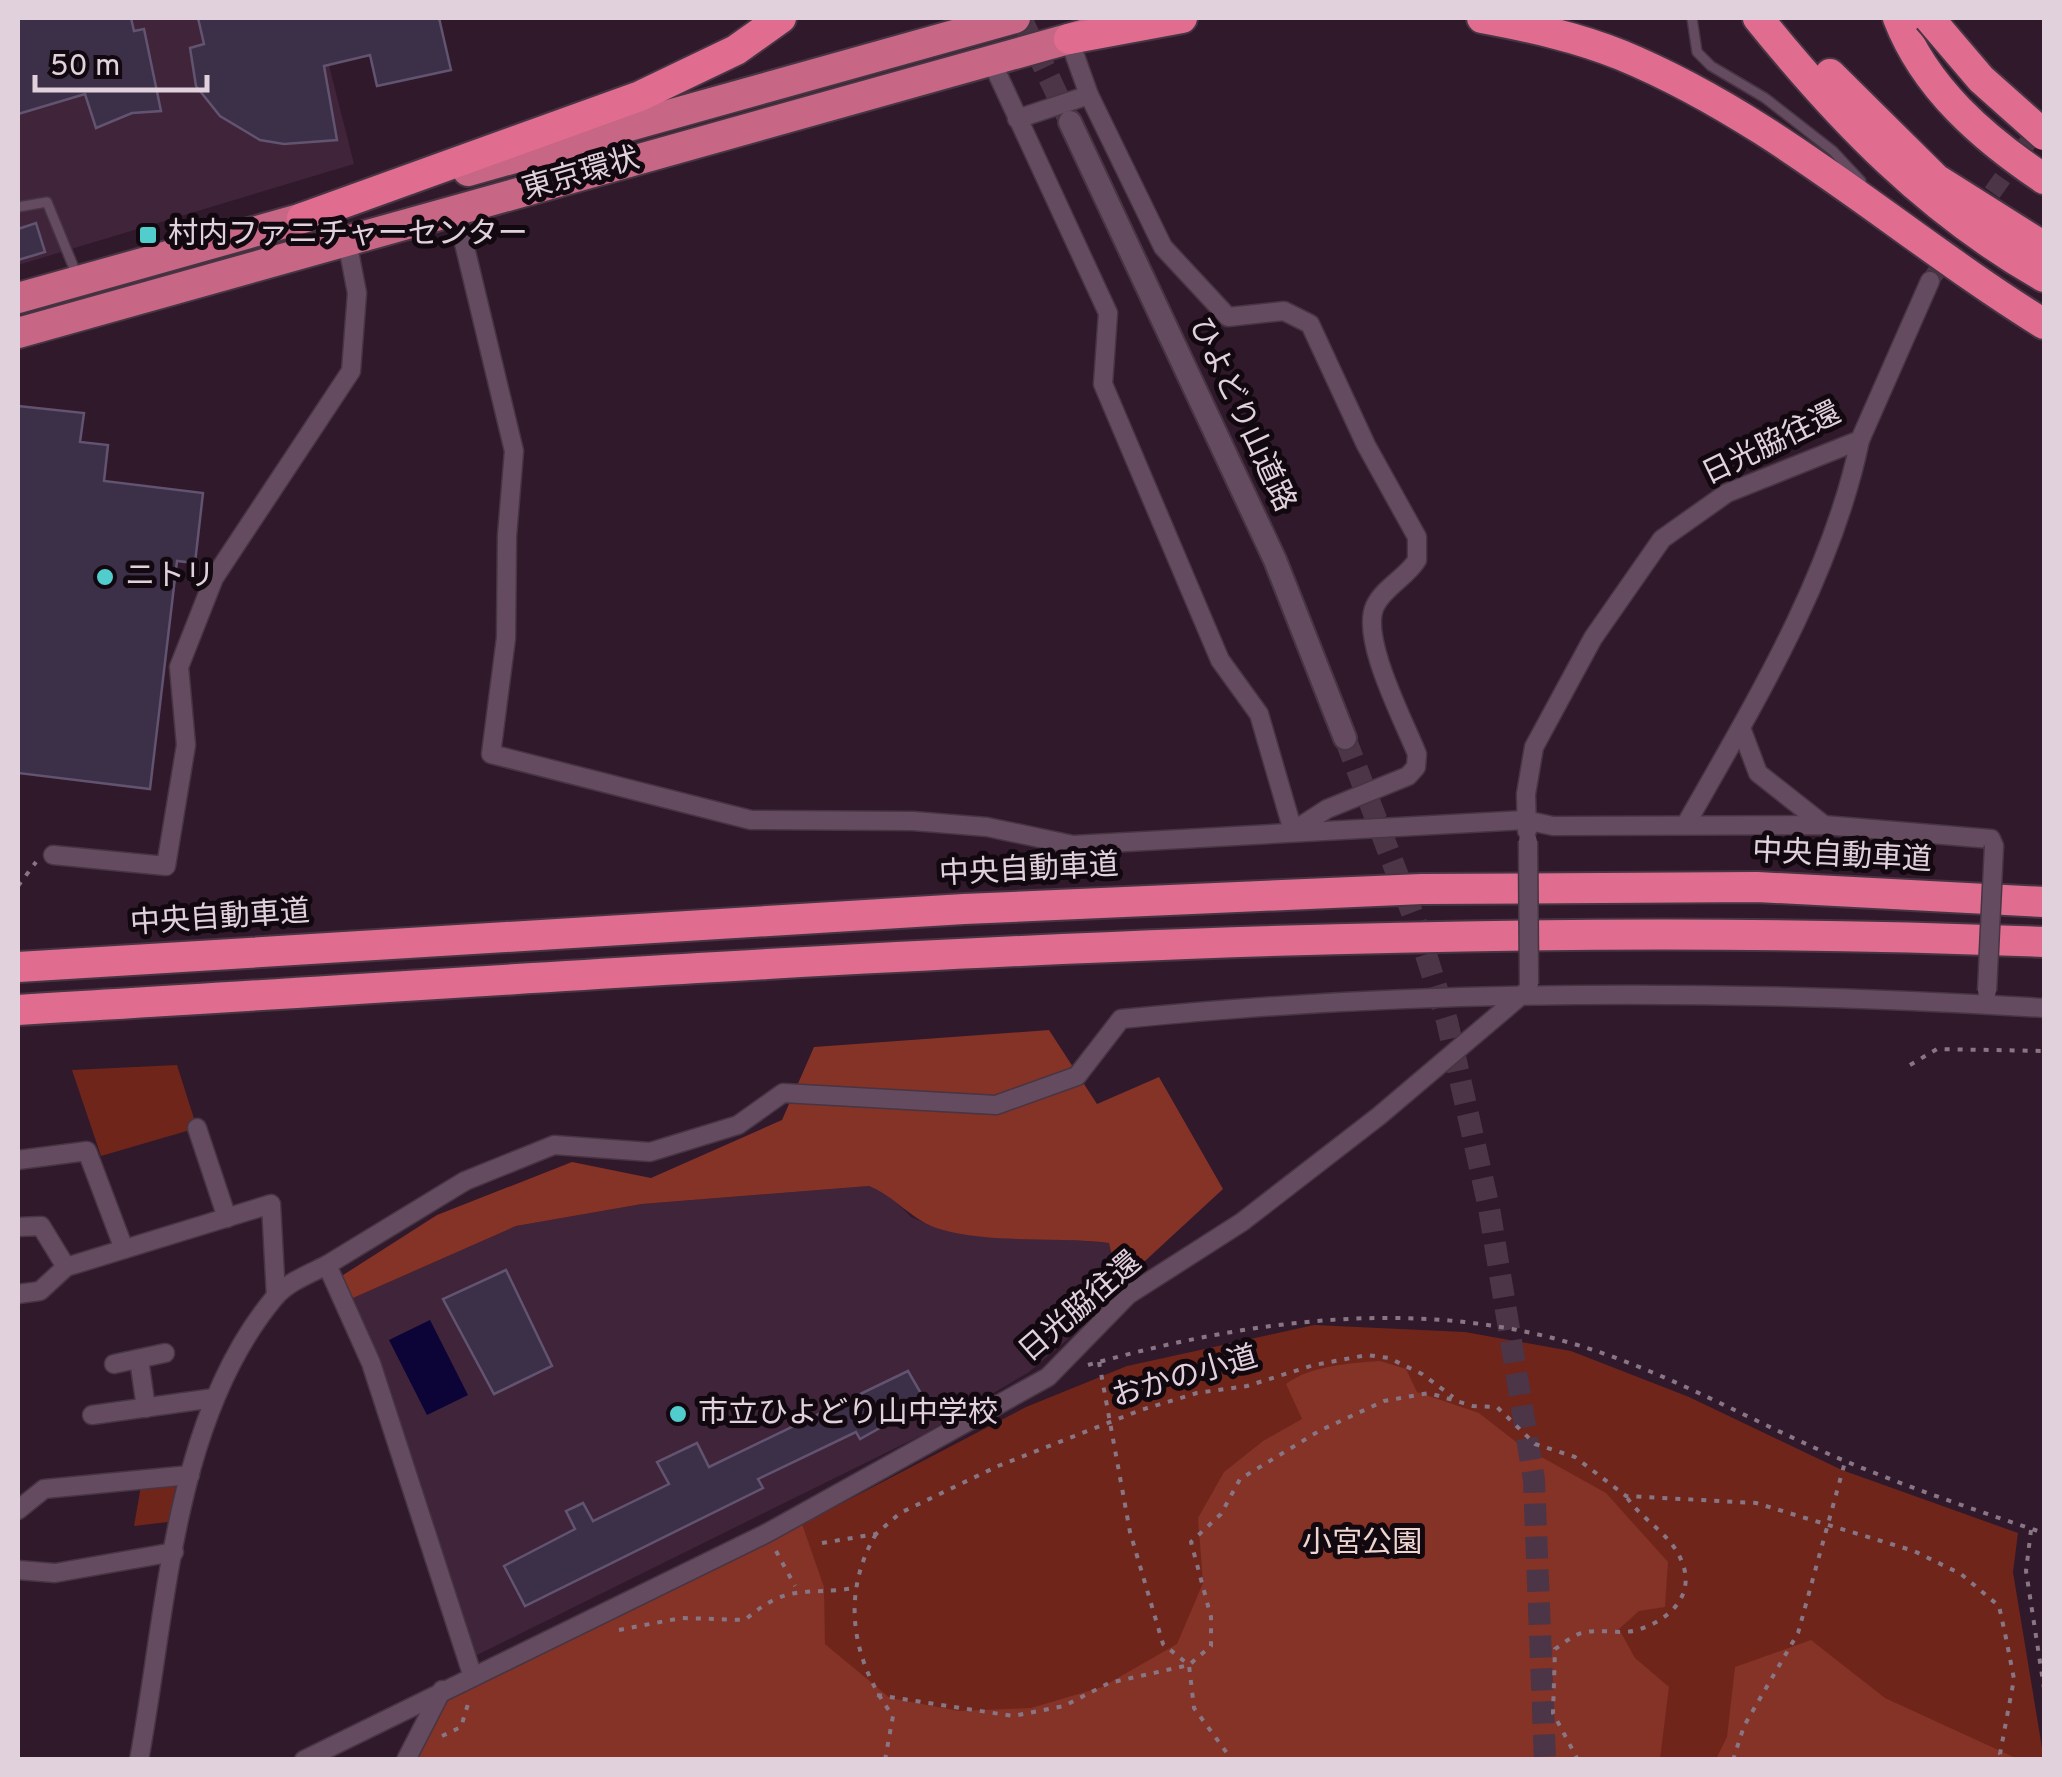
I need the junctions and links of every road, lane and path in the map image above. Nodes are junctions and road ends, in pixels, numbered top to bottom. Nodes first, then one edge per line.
1 (781, 18) edge
2 (1015, 18) edge
3 (1144, 18) edge
4 (1182, 18) edge
5 (1482, 18) edge
6 (1692, 18) edge
7 (1758, 18) edge
8 (1783, 18) edge
9 (1929, 18) edge
10 (1893, 23) edge
11 (1069, 38) junction
12 (992, 60) junction
13 (749, 92) junction
14 (1090, 95) junction
15 (1017, 119) junction
16 (1070, 122) tunnel mouth
17 (766, 124) junction
18 (2044, 136) edge
19 (514, 158) junction
20 (2044, 180) edge
21 (530, 190) junction
22 (18, 207) edge
23 (456, 210) junction
24 (302, 218) junction
25 (1910, 235) junction
26 (347, 241) junction
27 (2044, 247) edge
28 (2044, 278) edge
29 (80, 280) junction
30 (1930, 281) tunnel mouth
31 (18, 298) edge
32 (2044, 324) edge
33 (18, 333) edge
34 (1860, 440) junction
35 (1740, 728) junction
36 (1345, 738) tunnel mouth
37 (1526, 820) junction
38 (1686, 824) junction
39 (1824, 825) junction
40 (1293, 831) junction
41 (53, 854) joint
42 (18, 886) edge
43 (2044, 902) edge
44 (2044, 942) edge
45 (18, 967) edge
46 (1525, 990) junction
47 (1987, 998) junction
48 (2044, 1008) edge
49 (18, 1010) edge
50 (2044, 1052) edge
51 (1910, 1065) dead end
52 (197, 1128) dead end
53 (18, 1160) edge
54 (227, 1218) junction
55 (18, 1227) edge
56 (124, 1249) junction
57 (326, 1266) junction
58 (66, 1267) junction
59 (18, 1294) edge
60 (276, 1296) junction
61 (165, 1353) dead end
62 (139, 1359) junction
63 (1099, 1362) junction
64 (114, 1364) dead end
65 (1048, 1377) junction
66 (214, 1398) junction
67 (1457, 1400) junction
68 (146, 1408) junction
69 (92, 1415) dead end
70 (1110, 1422) junction
71 (1846, 1461) junction
72 (190, 1475) junction
73 (1626, 1496) junction
74 (18, 1510) edge
75 (1827, 1521) junction
76 (2032, 1528) junction
77 (767, 1533) junction
78 (2044, 1533) edge
79 (876, 1534) junction
80 (822, 1543) dead end
81 (174, 1552) junction
82 (18, 1570) edge
83 (796, 1588) junction
84 (855, 1588) junction
85 (613, 1631) dead end
86 (1189, 1665) junction
87 (473, 1678) junction
88 (2044, 1688) edge
89 (442, 1690) junction
90 (877, 1695) junction
91 (457, 1709) dead end
92 (438, 1728) dead end
93 (139, 1760) edge
94 (304, 1760) edge
95 (406, 1760) edge
96 (885, 1760) edge
97 (1232, 1760) edge
98 (1578, 1760) edge
99 (1733, 1760) edge
100 (2005, 1760) edge

1 - 24 highway
2 - 13 highway, 東京環状
3 - 11 highway, 東京環状
4 - 11 highway
5 - 25 highway
6 - 25 lane
7 - 28 highway
8 - 27 highway
9 - 18 highway, bridge
10 - 20 highway
11 - 12 highway, 東京環状
11 - 14 street
12 - 15 street
12 - 17 highway, 東京環状
13 - 17 highway
13 - 19 highway, 東京環状
14 - 15 street
14 - 40 street
15 - 40 street
16 - 36 street, ひよどり山道路
17 - 21 highway, 東京環状
19 - 21 highway
19 - 24 highway, 東京環状
21 - 23 highway, 東京環状
22 - 29 lane
23 - 26 highway, 東京環状
23 - 40 street
24 - 29 highway, 東京環状
25 - 32 highway
26 - 33 highway, 東京環状
26 - 41 street
29 - 31 highway, 東京環状
30 - 34 street, 日光脇往還
34 - 35 street
34 - 37 street, 日光脇往還
35 - 38 street
35 - 39 street
37 - 38 street
37 - 40 street
37 - 46 street, 日光脇往還, bridge
38 - 39 street
39 - 47 street, bridge
41 - 42 path
43 - 45 highway, 中央自動車道
44 - 49 highway
46 - 47 street
46 - 57 street
46 - 65 street, 日光脇往還
47 - 48 street
50 - 51 path
52 - 54 street
53 - 56 street
54 - 56 street
54 - 60 street
55 - 58 street
56 - 58 street
57 - 60 street
57 - 87 street
58 - 59 street
60 - 66 street
61 - 62 street
62 - 64 street
62 - 68 street
63 - 65 path
63 - 70 path
63 - 71 path
65 - 77 street, 日光脇往還
66 - 68 street
66 - 72 street
67 - 70 path, おかの小道
67 - 73 path
67 - 86 path
68 - 69 street
70 - 79 path, おかの小道
70 - 86 path
71 - 75 path
71 - 76 path
72 - 74 street
72 - 81 street
73 - 75 path
73 - 98 path
75 - 99 path
75 - 100 path
76 - 78 path
76 - 88 path
77 - 83 path
77 - 87 street, 日光脇往還
79 - 80 path, おかの小道
79 - 84 path
81 - 82 street
81 - 93 street
83 - 84 path
83 - 85 path
84 - 90 path
86 - 90 path
86 - 97 path
87 - 89 street, 日光脇往還
89 - 94 street
89 - 95 street
90 - 96 path
91 - 92 path

